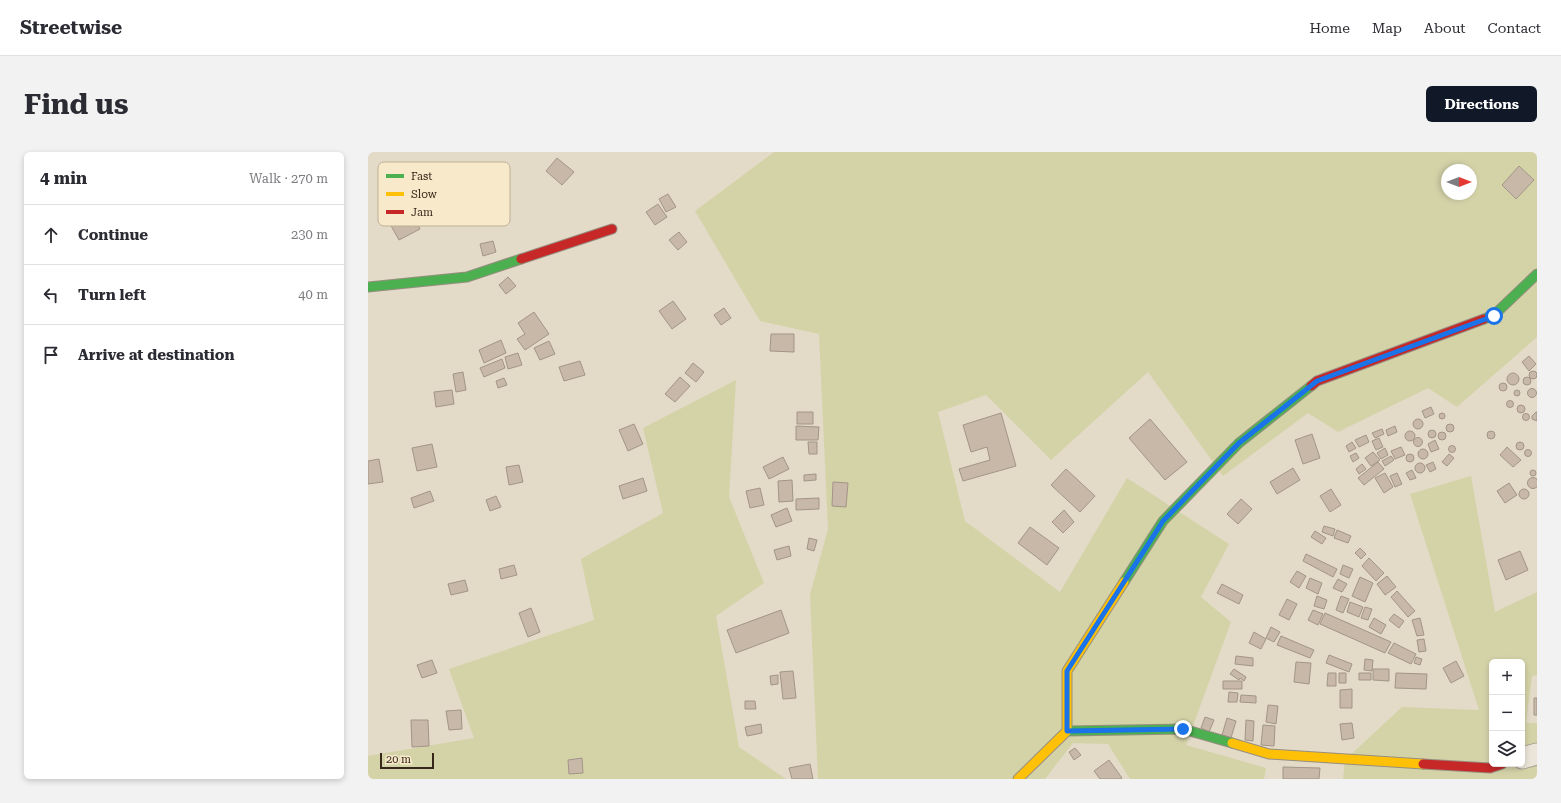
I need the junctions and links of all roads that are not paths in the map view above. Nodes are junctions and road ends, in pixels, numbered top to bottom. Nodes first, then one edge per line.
1 (612, 229) dead end
2 (1537, 274) edge
3 (368, 287) edge
4 (1067, 731) junction
5 (1537, 754) edge
6 (1525, 757) edge
7 (1493, 767) edge
8 (1018, 779) edge

1 - 3 street
2 - 4 street
4 - 7 street
4 - 8 street
5 - 6 street

